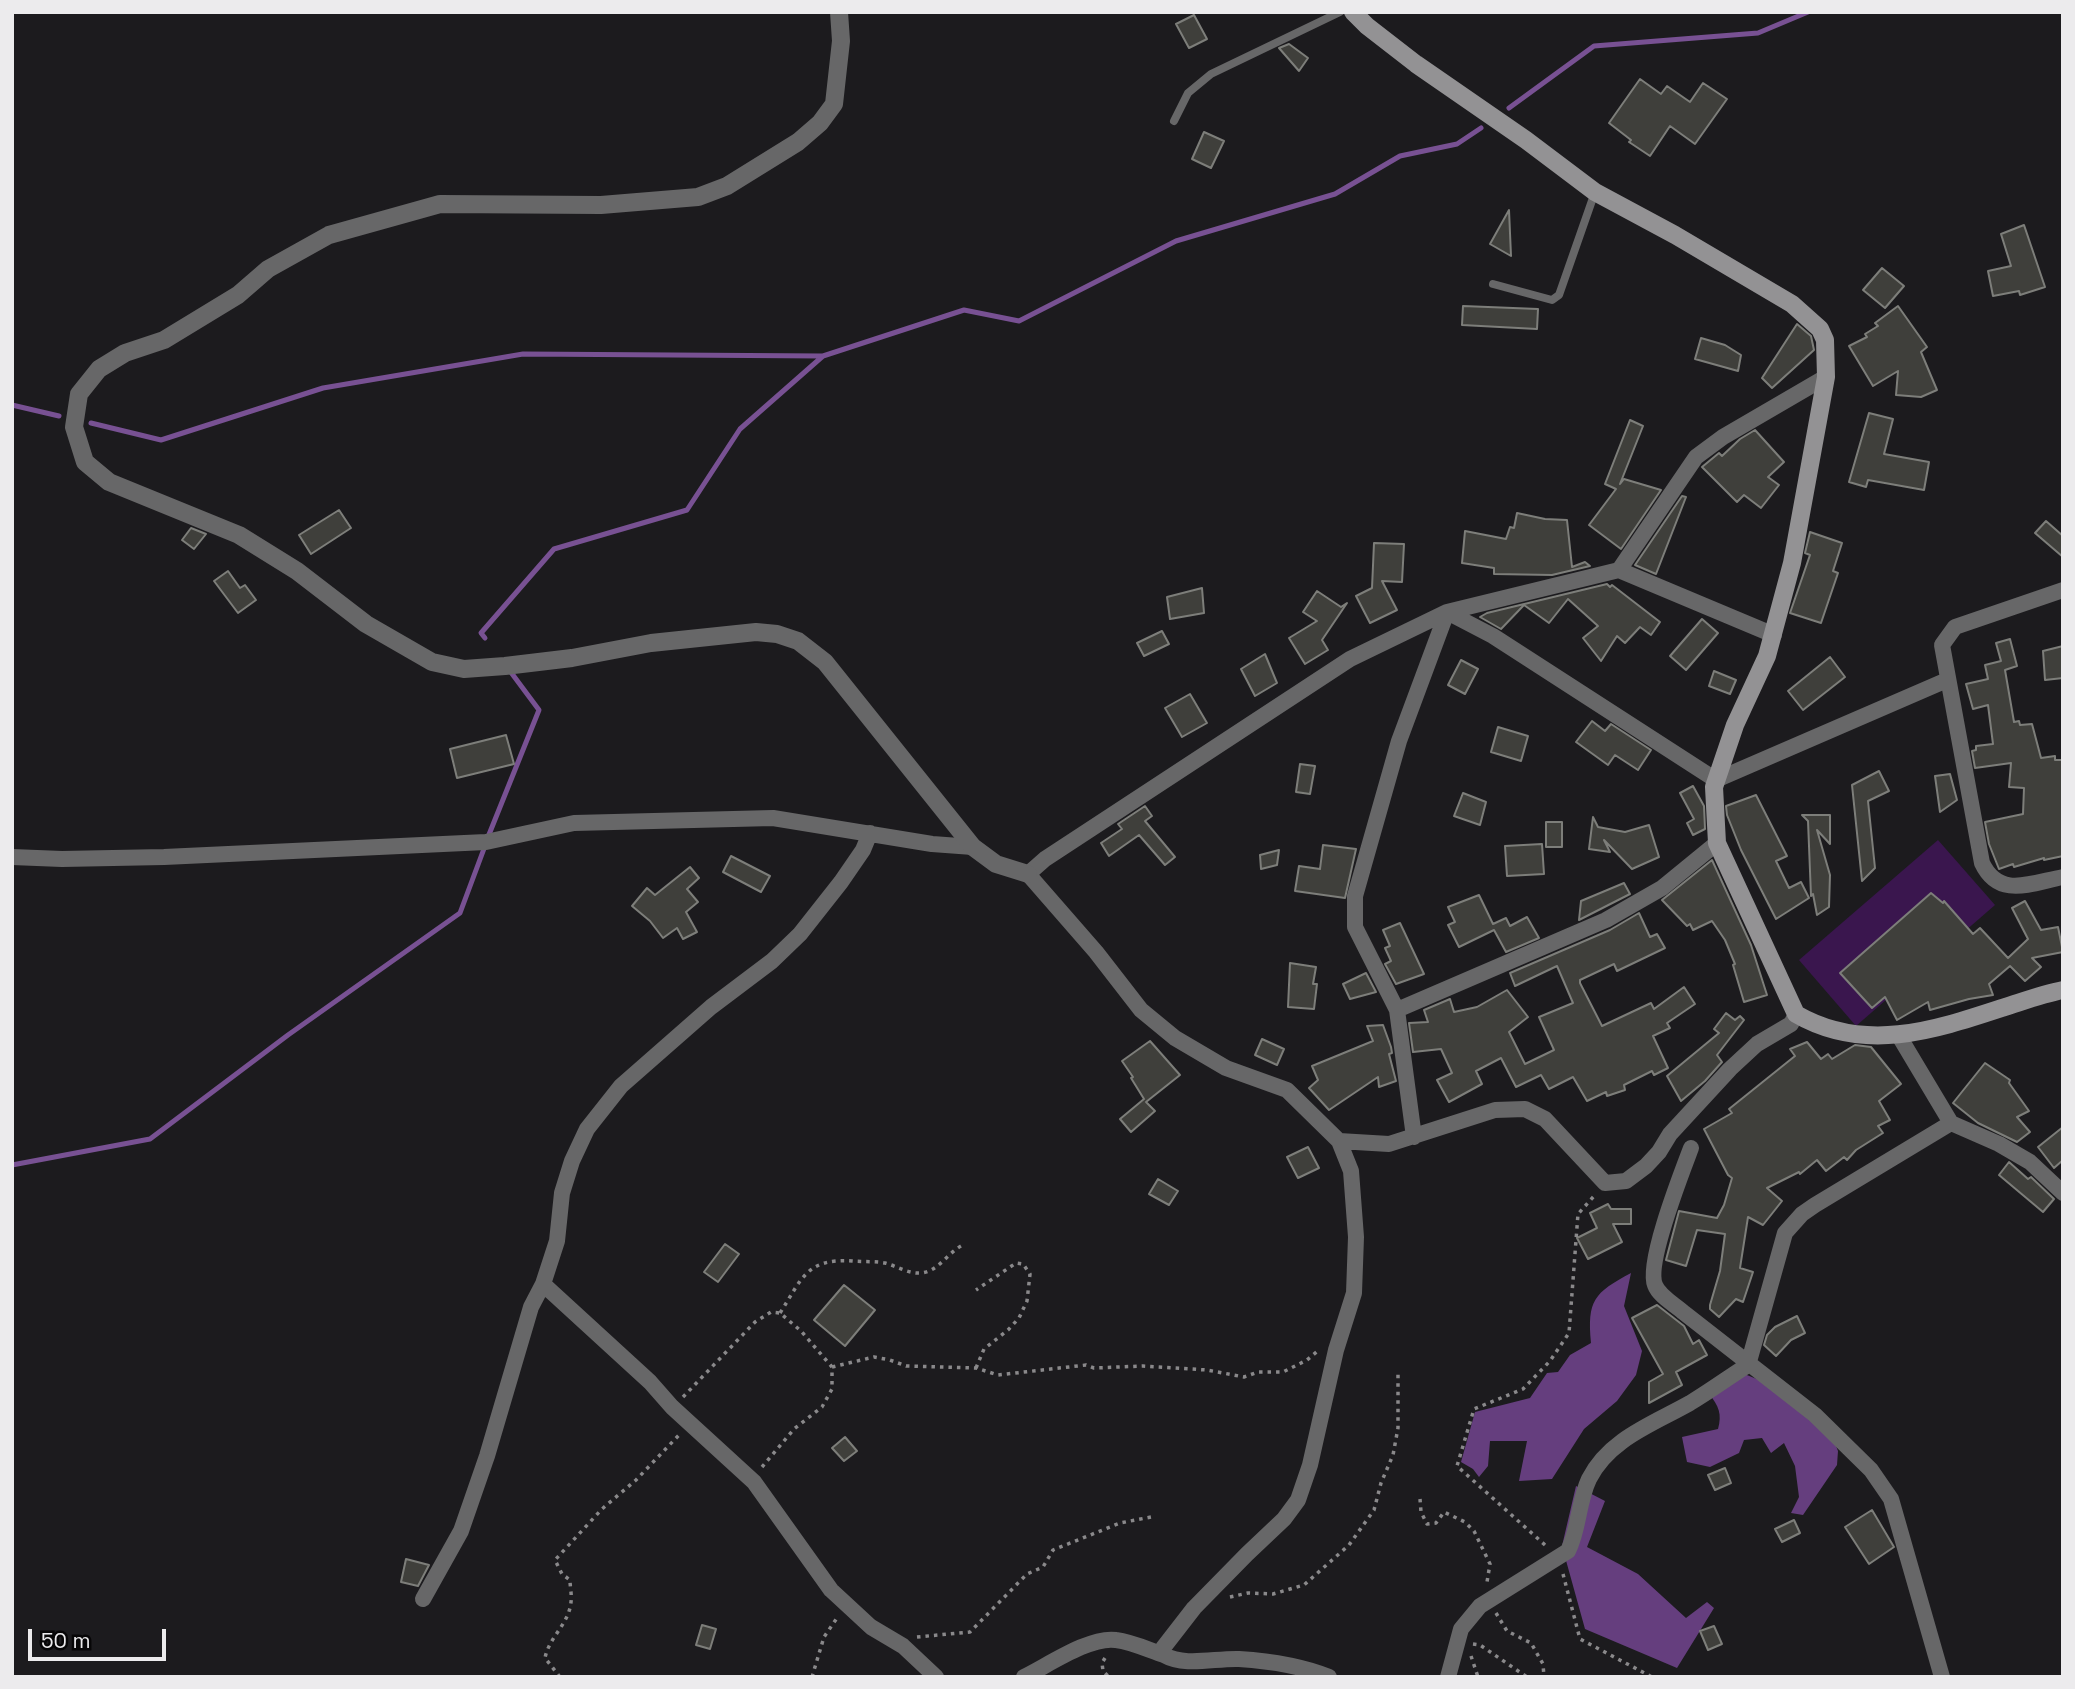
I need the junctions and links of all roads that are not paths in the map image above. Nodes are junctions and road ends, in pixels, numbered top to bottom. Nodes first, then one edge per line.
1 (839, 12) edge
2 (1340, 12) edge
3 (1353, 12) edge
4 (1174, 121) dead end
5 (1595, 192) junction
6 (1493, 284) dead end
7 (1826, 377) junction
8 (1619, 570) junction
9 (2063, 590) edge
10 (1447, 611) junction
11 (1774, 635) junction
12 (1947, 680) junction
13 (1716, 780) junction
14 (870, 833) junction
15 (1717, 843) junction
16 (973, 847) junction
17 (12, 857) edge
18 (1028, 874) junction
19 (2063, 877) edge
20 (2063, 990) edge
21 (1397, 1010) junction
22 (1796, 1014) junction
23 (1899, 1036) junction
24 (1951, 1123) junction
25 (1414, 1137) junction
26 (1339, 1141) junction
27 (1691, 1148) dead end
28 (2063, 1193) edge
29 (543, 1284) junction
30 (1748, 1365) junction
31 (424, 1598) dead end
32 (1164, 1655) junction
33 (936, 1677) edge
34 (1024, 1677) edge
35 (1329, 1677) edge
36 (1448, 1677) edge
37 (1942, 1677) edge

1 - 16 street
2 - 4 lane
3 - 5 main road
5 - 6 lane
5 - 7 main road
7 - 8 street
7 - 11 main road
8 - 10 street
8 - 11 street
9 - 12 street
10 - 13 street
10 - 18 street
10 - 21 street
11 - 13 main road
12 - 13 street
12 - 19 street
13 - 15 main road
14 - 16 street
14 - 17 street
14 - 29 street
15 - 21 street
15 - 22 main road
16 - 18 street
18 - 26 street
20 - 23 main road
21 - 25 street
22 - 23 main road
22 - 25 street
23 - 24 street
24 - 28 street
24 - 30 street
25 - 26 street
26 - 32 street
27 - 30 street
29 - 31 street
29 - 33 street
30 - 36 street
30 - 37 street
32 - 34 street
32 - 35 street

